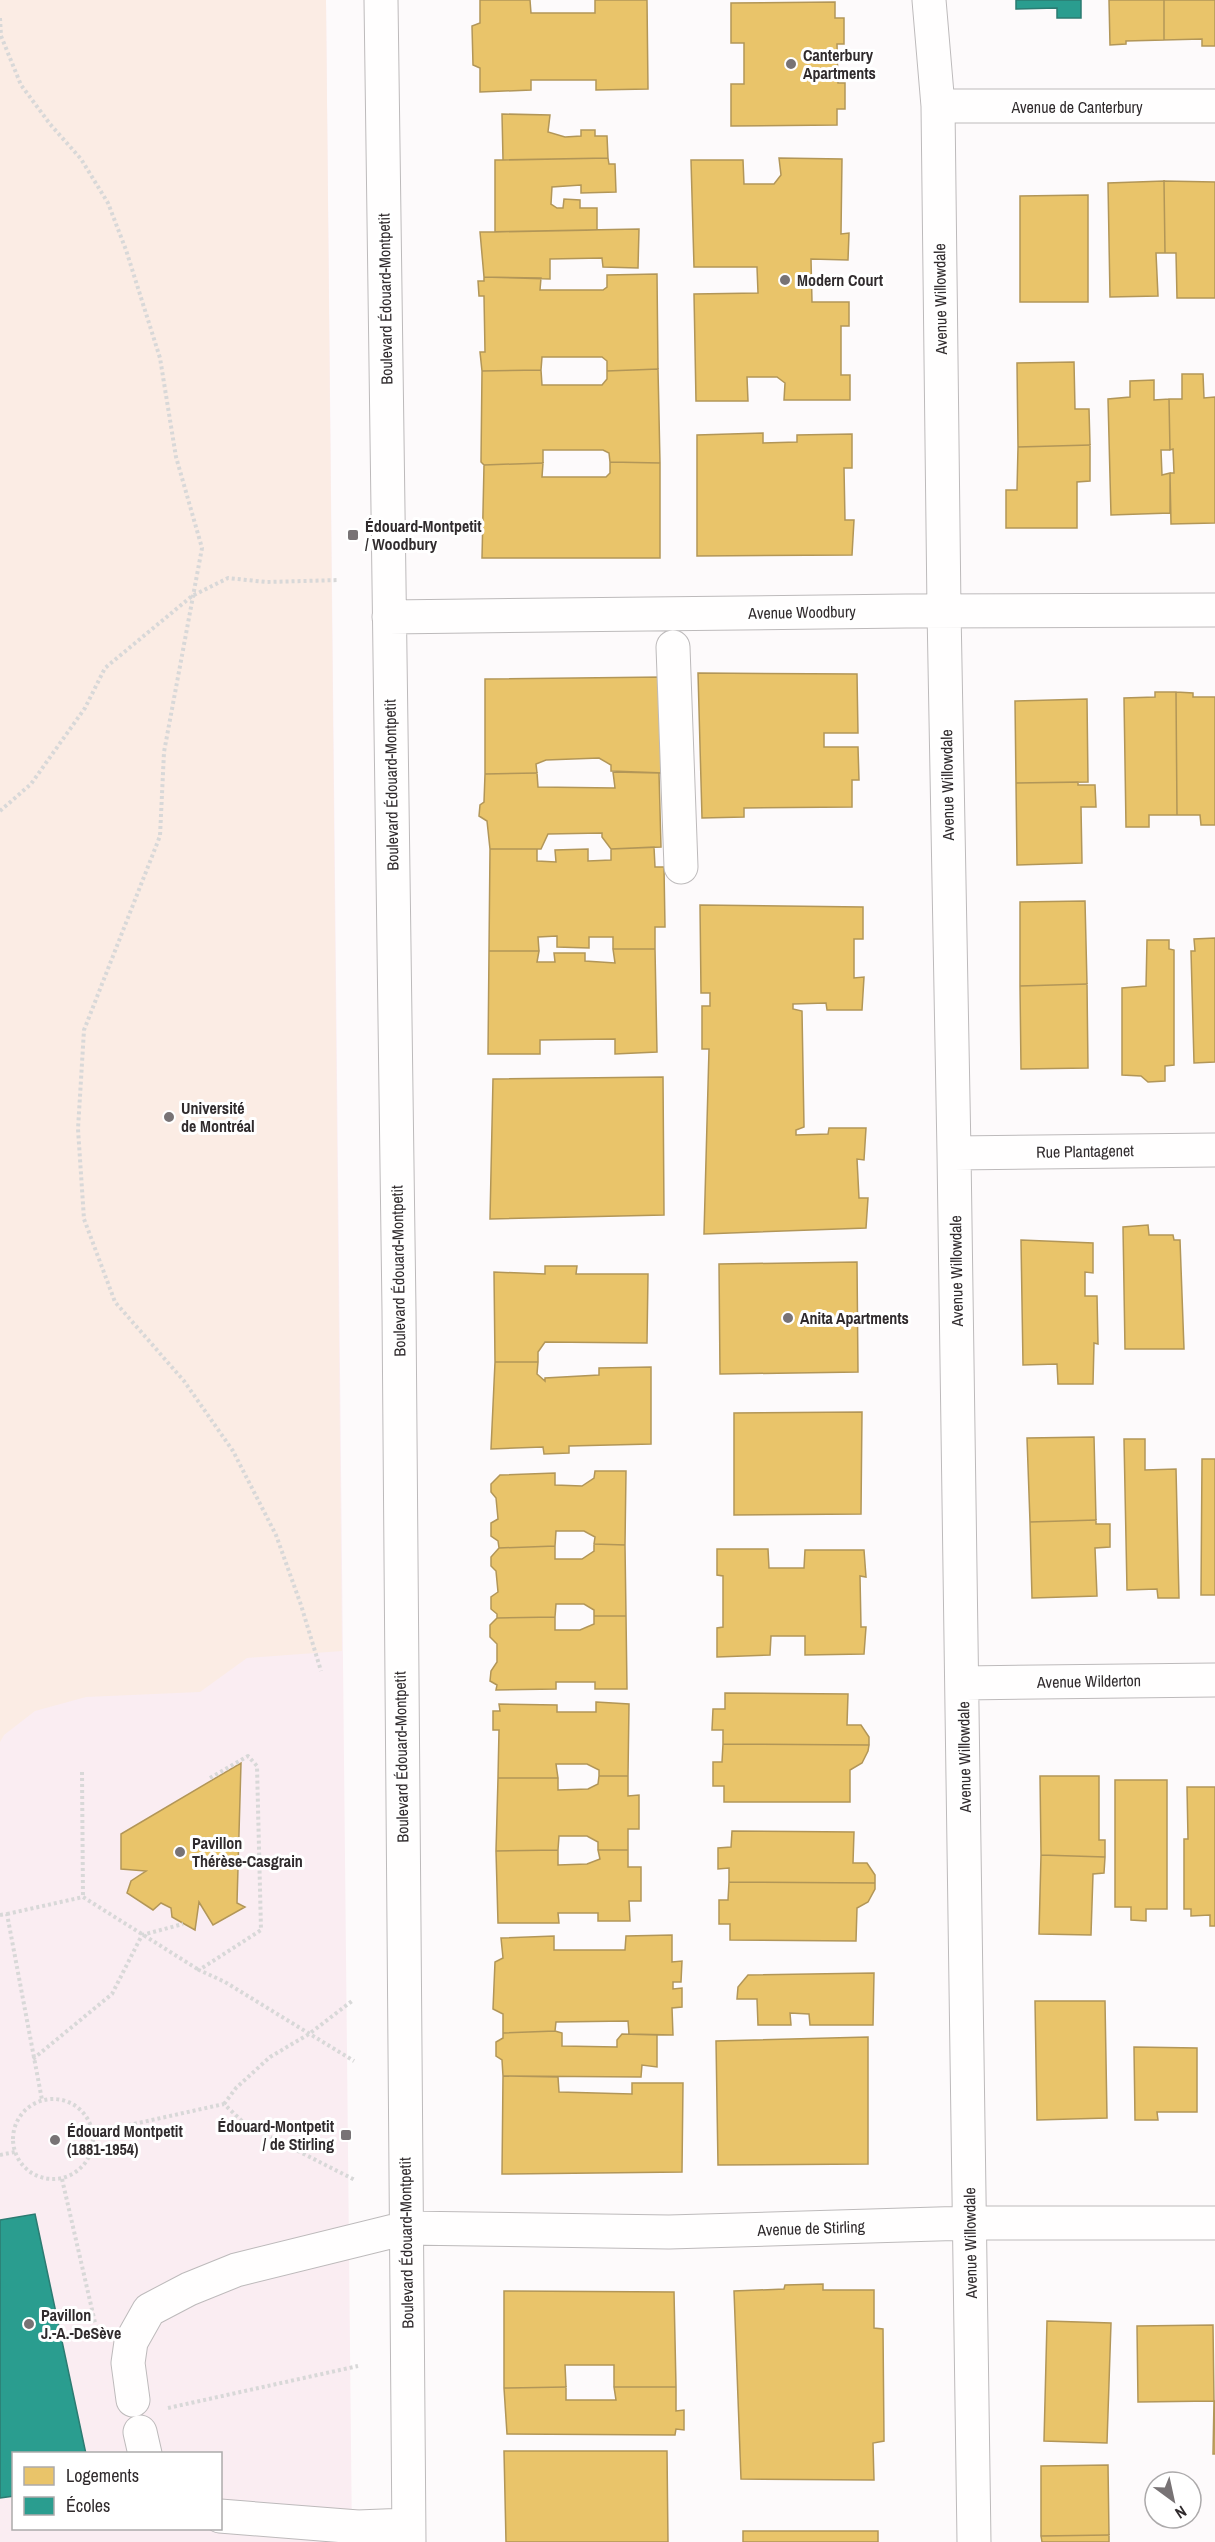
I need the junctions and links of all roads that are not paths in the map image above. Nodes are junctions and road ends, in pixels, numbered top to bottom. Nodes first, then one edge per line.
1 (381, 0) edge
2 (929, 0) edge
3 (938, 106) junction
4 (1215, 106) edge
5 (944, 610) junction
6 (1215, 610) edge
7 (389, 617) junction
8 (673, 647) dead end
9 (681, 867) dead end
10 (1215, 1150) edge
11 (954, 1153) junction
12 (1215, 1680) edge
13 (963, 1683) junction
14 (970, 2223) junction
15 (1215, 2223) edge
16 (406, 2228) junction
17 (133, 2400) dead end
18 (222, 2516) edge
19 (408, 2533) edge
20 (974, 2542) edge

1 - 7 street, Boulevard Édouard-Montpetit
2 - 3 street, Avenue Willowdale
3 - 4 street, Avenue de Canterbury
3 - 5 street, Avenue Willowdale
5 - 6 street, Avenue Woodbury
5 - 7 street, Avenue Woodbury
5 - 11 street, Avenue Willowdale
7 - 16 street, Boulevard Édouard-Montpetit
8 - 9 street
10 - 11 street, Rue Plantagenet
11 - 13 street, Avenue Willowdale
12 - 13 street, Avenue Wilderton
13 - 14 street, Avenue Willowdale
14 - 15 street, Avenue de Stirling
14 - 16 street, Avenue de Stirling
14 - 20 street, Avenue Willowdale
16 - 17 street, Avenue de Stirling
16 - 19 street, Boulevard Édouard-Montpetit
18 - 19 street

